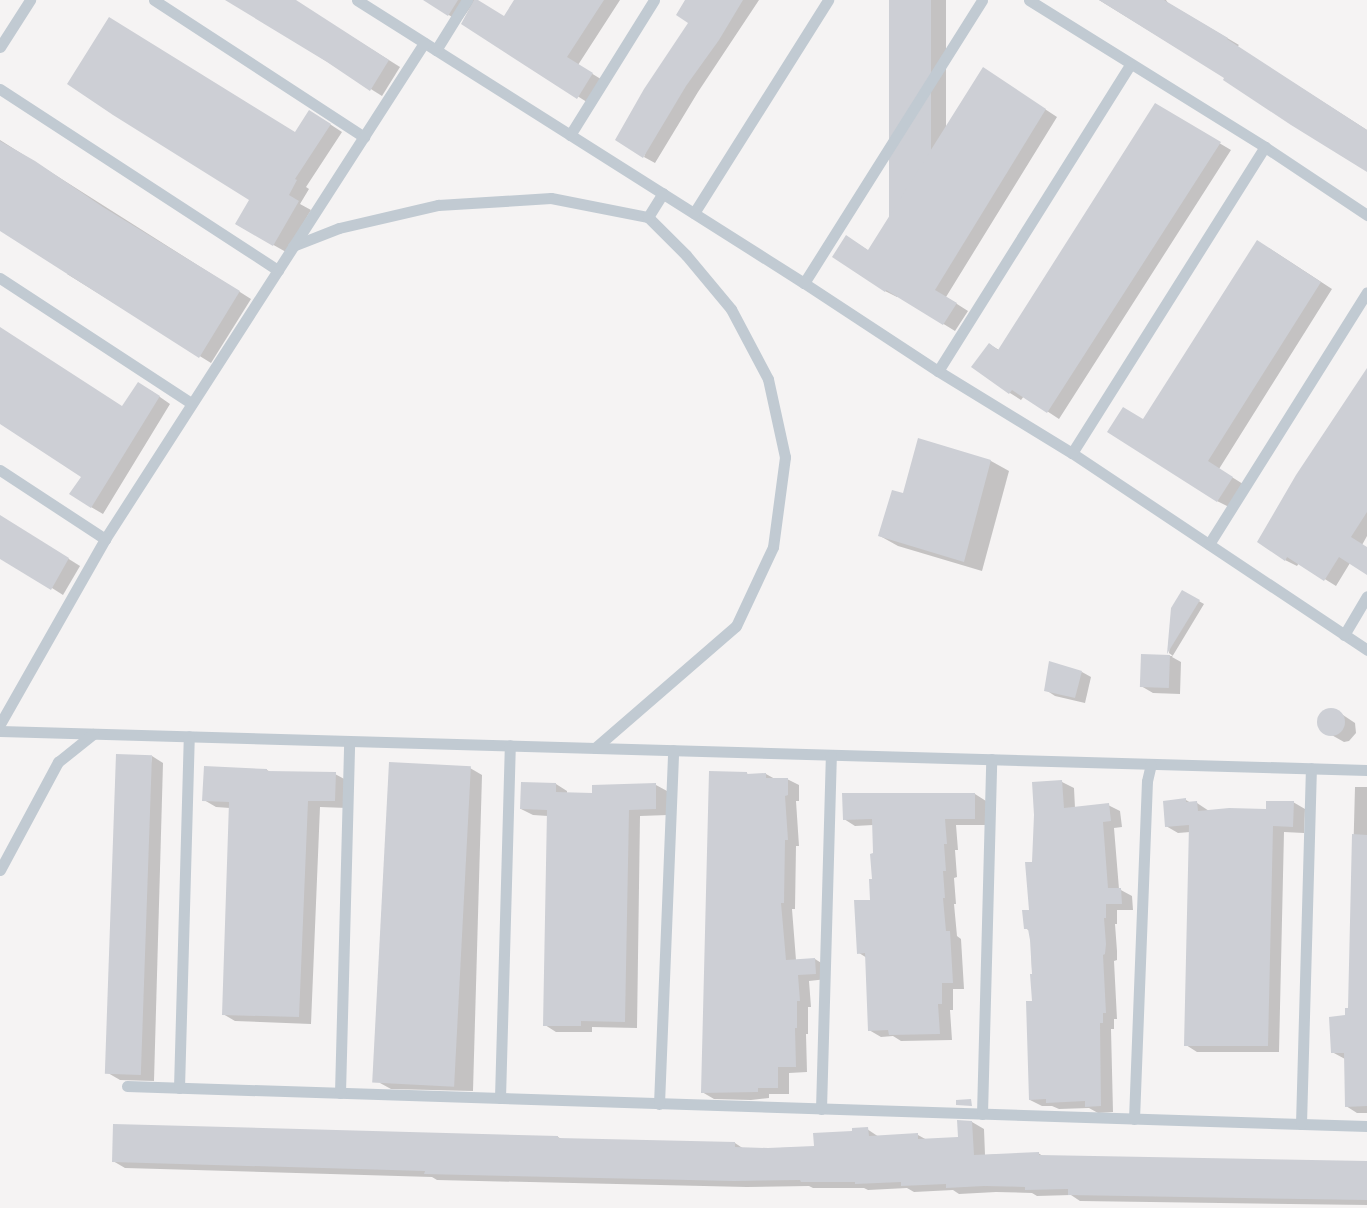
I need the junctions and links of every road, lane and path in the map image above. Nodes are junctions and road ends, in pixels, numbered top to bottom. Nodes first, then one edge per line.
1 (30, 0) edge
2 (154, 0) edge
3 (357, 0) edge
4 (467, 0) edge
5 (654, 0) edge
6 (828, 0) edge
7 (982, 0) edge
8 (1029, 0) edge
9 (424, 43) junction
10 (0, 47) edge
11 (436, 50) junction
12 (1130, 65) junction
13 (0, 89) edge
14 (570, 135) junction
15 (364, 137) junction
16 (1264, 147) junction
17 (662, 194) junction
18 (694, 213) junction
19 (1367, 215) edge
20 (648, 217) junction
21 (293, 246) junction
22 (278, 270) junction
23 (0, 278) edge
24 (804, 283) junction
25 (1367, 292) edge
26 (938, 371) junction
27 (191, 403) junction
28 (1072, 453) junction
29 (0, 470) edge
30 (105, 539) junction
31 (1209, 544) junction
32 (1367, 596) edge
33 (1344, 635) junction
34 (1367, 650) edge
35 (0, 724) edge
36 (0, 731) edge
37 (93, 734) junction
38 (189, 736) junction
39 (349, 741) junction
40 (510, 745) junction
41 (595, 748) junction
42 (673, 750) junction
43 (831, 754) junction
44 (991, 759) junction
45 (1151, 764) junction
46 (1310, 768) junction
47 (1367, 770) edge
48 (0, 870) edge
49 (127, 1086) dead end
50 (179, 1088) junction
51 (340, 1093) junction
52 (500, 1098) junction
53 (659, 1104) junction
54 (821, 1109) junction
55 (982, 1114) junction
56 (1134, 1119) junction
57 (1301, 1124) junction
58 (1367, 1126) edge

1 - 10 lane
2 - 15 lane
3 - 9 lane
4 - 11 lane
5 - 14 lane
6 - 18 lane
7 - 24 lane
8 - 12 lane
9 - 11 lane
9 - 15 lane
11 - 14 lane
12 - 16 lane
12 - 26 lane
13 - 22 lane
14 - 17 lane
15 - 21 lane
16 - 19 lane
16 - 28 lane
17 - 18 lane
17 - 20 lane
18 - 24 lane
20 - 21 lane
20 - 41 lane
21 - 22 lane
22 - 27 lane
23 - 27 lane
24 - 26 lane
25 - 31 lane
26 - 28 lane
27 - 30 lane
28 - 31 lane
29 - 30 lane
30 - 35 lane
31 - 33 lane
32 - 33 lane
33 - 34 lane
36 - 37 lane
37 - 38 lane
37 - 48 lane
38 - 39 lane
38 - 50 lane
39 - 40 lane
39 - 51 lane
40 - 41 lane
40 - 52 lane
41 - 42 lane
42 - 43 lane
42 - 53 lane
43 - 44 lane
43 - 54 lane
44 - 45 lane
44 - 55 lane
45 - 46 lane
45 - 56 lane
46 - 47 lane
46 - 57 lane
49 - 50 lane
50 - 51 lane
51 - 52 lane
52 - 53 lane
53 - 54 lane
54 - 55 lane
55 - 56 lane
56 - 57 lane
57 - 58 lane

